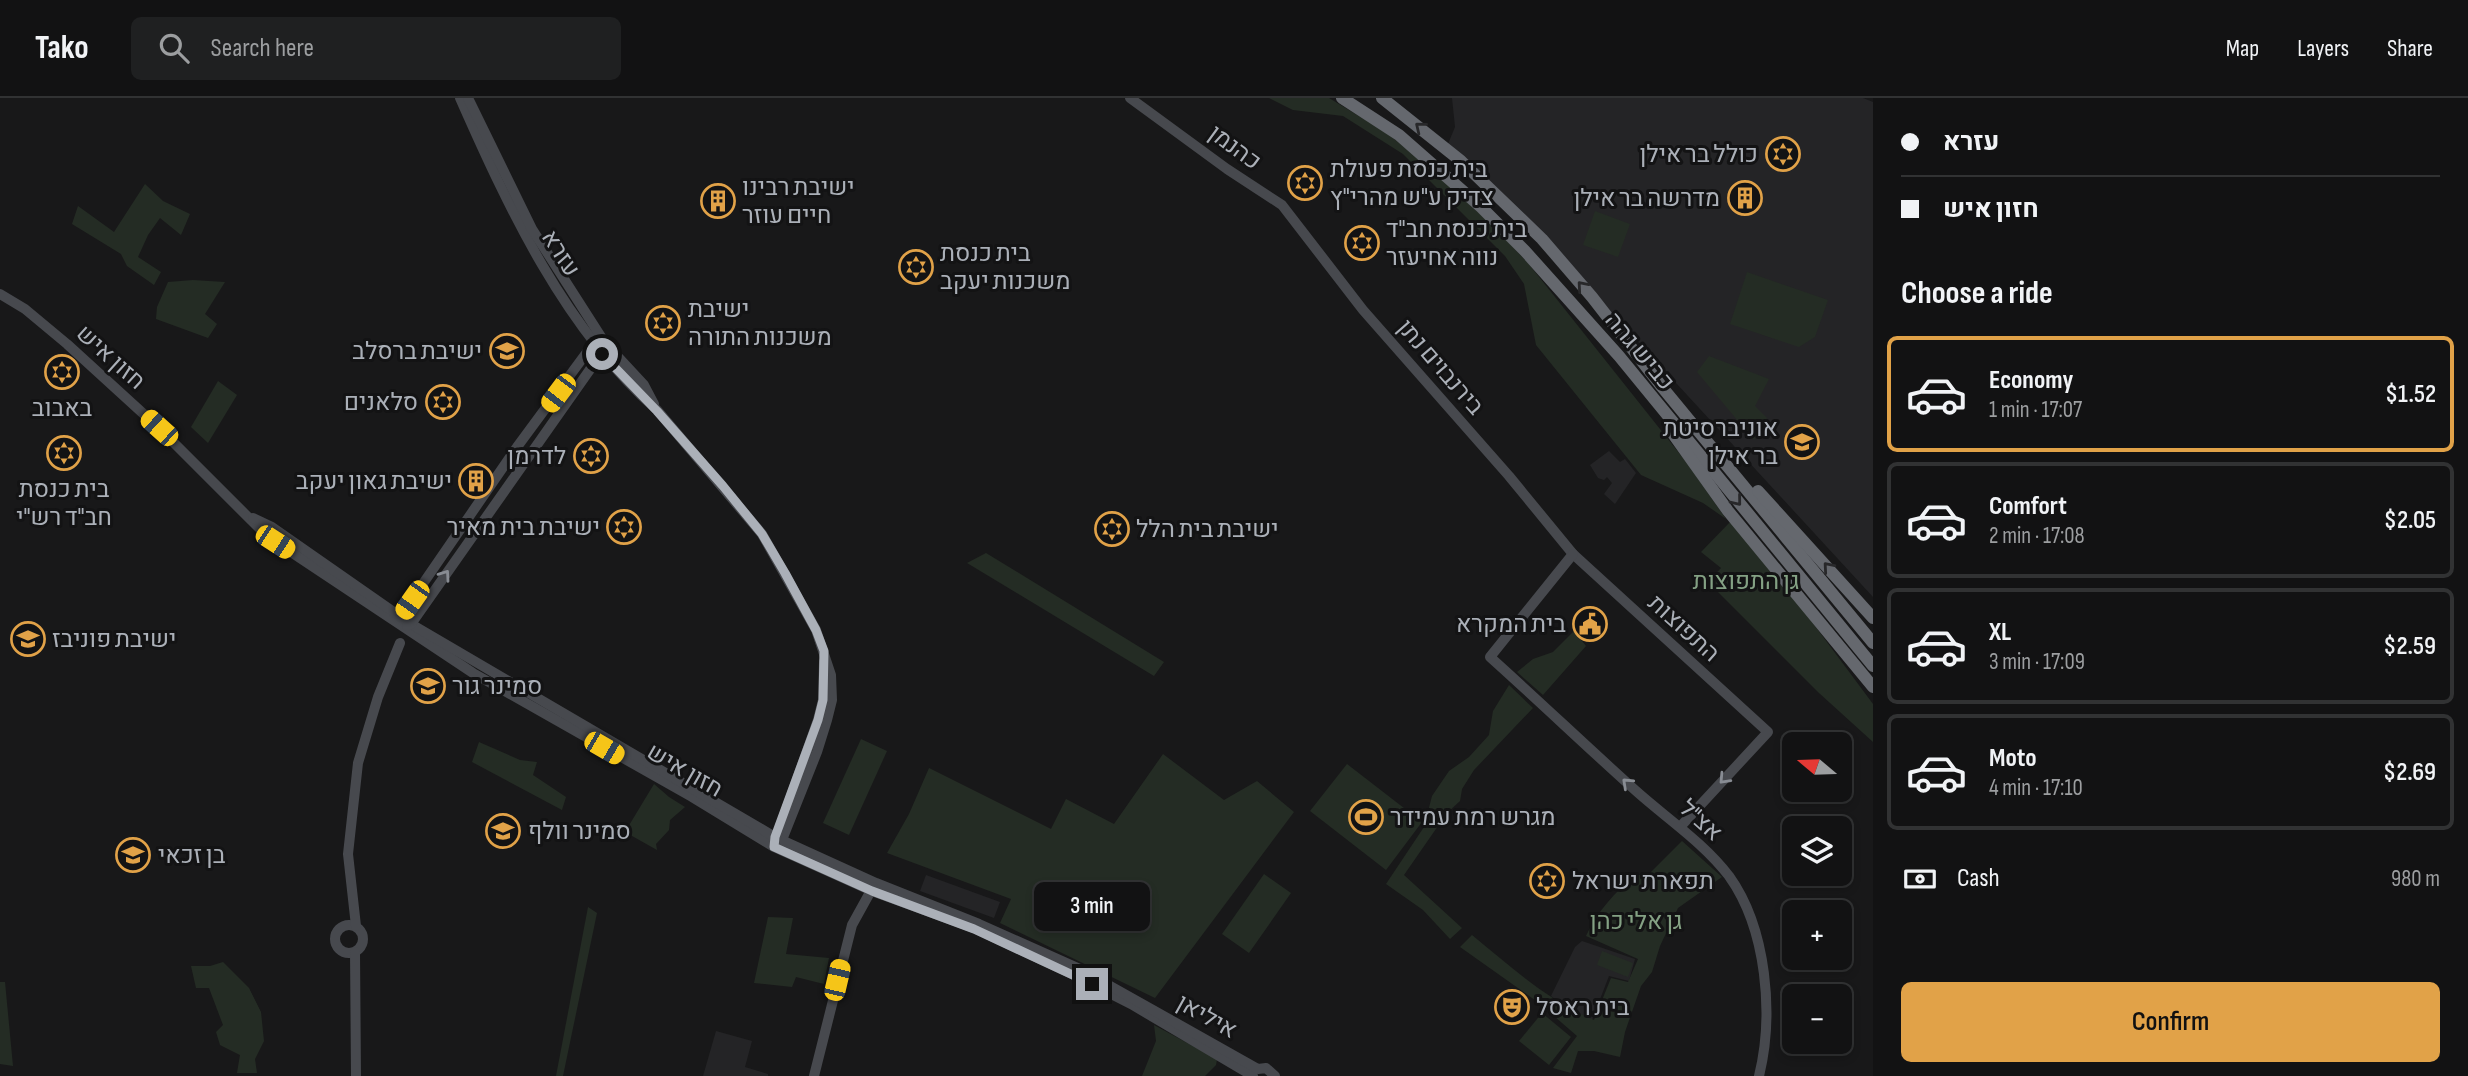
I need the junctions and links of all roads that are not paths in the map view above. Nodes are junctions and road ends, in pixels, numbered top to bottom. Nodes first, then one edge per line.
1 (460, 98) edge
2 (468, 98) edge
3 (1130, 98) edge
4 (1342, 98) edge
5 (1382, 98) edge
6 (1282, 205) joint
7 (0, 293) edge
8 (600, 347) junction
9 (612, 365) junction
10 (592, 367) junction
11 (1647, 391) junction
12 (657, 411) junction
13 (1698, 428) junction
14 (249, 517) junction
15 (1573, 554) junction
16 (1841, 605) junction
17 (400, 617) junction
18 (1814, 617) junction
19 (1873, 618) edge
20 (407, 626) junction
21 (1873, 638) edge
22 (400, 643) dead end
23 (1873, 643) edge
24 (1873, 666) edge
25 (1873, 687) edge
26 (1873, 699) edge
27 (1680, 827) junction
28 (777, 841) junction
29 (874, 887) junction
30 (356, 926) junction
31 (355, 952) junction
32 (1133, 1002) joint
33 (1255, 1074) edge
34 (1273, 1075) edge
35 (356, 1076) edge
36 (814, 1076) edge
37 (1759, 1076) edge

1 - 8 street, עזרא
2 - 8 street, עזרא
3 - 6 street, כהנמן
4 - 11 highway, כביש גהה
13 -> 5 highway, כביש גהה
6 - 15 street, בירנבוים נתן
7 - 14 street, חזון איש
8 - 9 street, עזרא
8 - 10 street
8 - 12 street, עזרא
8 - 17 street
9 - 10 street
9 - 12 street, עזרא
20 -> 10 street
11 - 18 highway
11 -> 24 highway, כביש גהה
12 - 28 street, עזרא
13 - 16 highway, כביש גהה
19 -> 13 highway
14 - 17 street, חזון איש
14 - 20 street, חזון איש
27 -> 15 street, אצ"ל
15 -> 27 street, התפוצות
16 - 21 highway
16 - 23 highway, כביש גהה
17 - 20 street
18 - 25 highway
18 - 26 highway
20 - 28 street, חזון איש
22 - 30 street
27 - 37 street, אצ"ל
28 - 29 street, חזון איש
29 - 32 street, חזון איש
29 - 36 street
30 - 31 street
30 - 31 street
31 - 35 street
32 - 33 street, איליאן
33 - 34 street, איליאן

